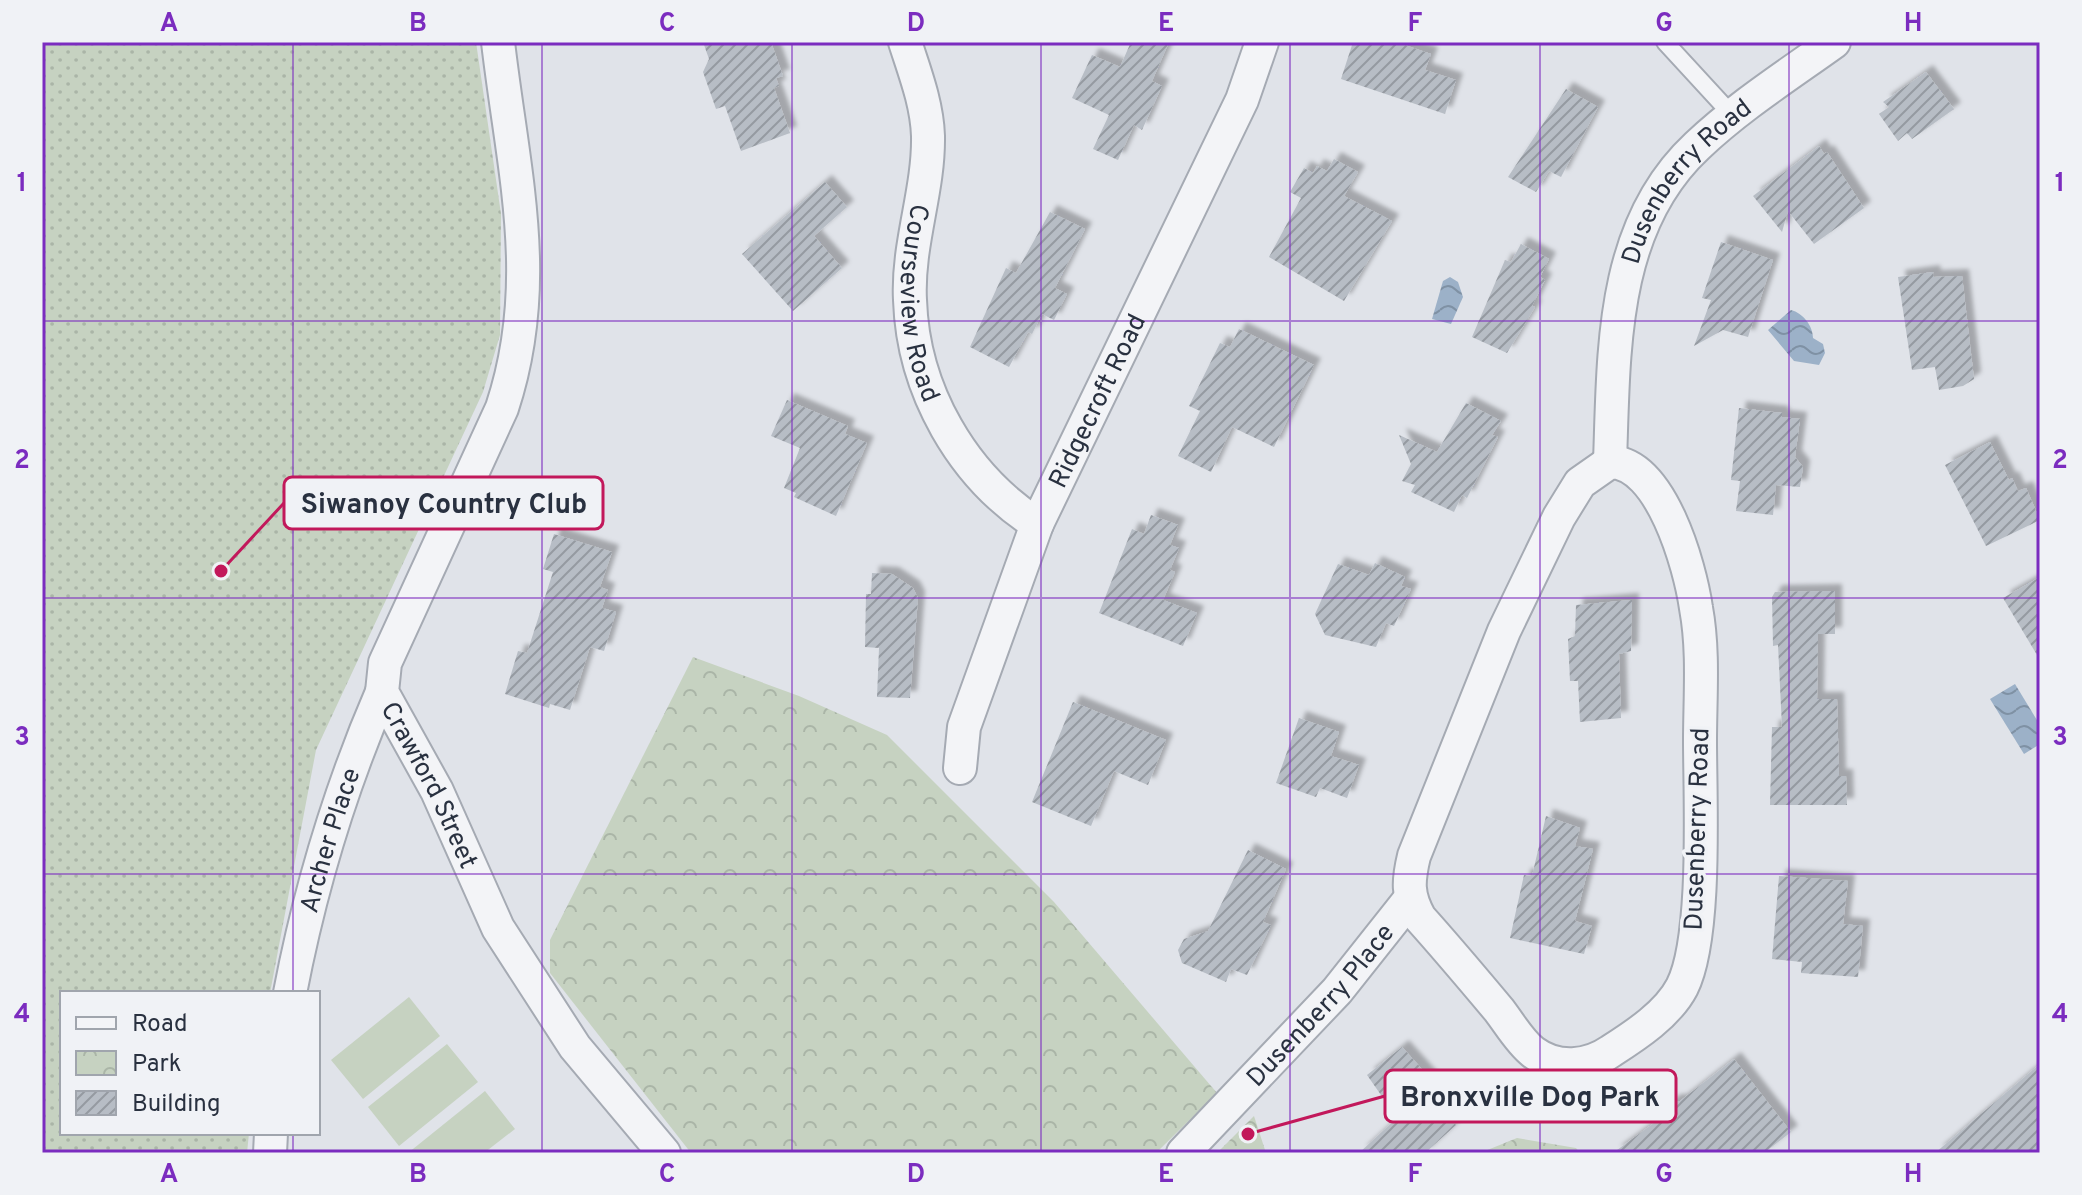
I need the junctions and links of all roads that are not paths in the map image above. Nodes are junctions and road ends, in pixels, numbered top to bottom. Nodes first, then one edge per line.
1 (498, 42) edge
2 (905, 42) edge
3 (1262, 42) edge
4 (1665, 42) edge
5 (1834, 42) edge
6 (1734, 117) junction
7 (1610, 462) junction
8 (1037, 524) junction
9 (382, 692) junction
10 (960, 768) dead end
11 (1410, 899) junction
12 (290, 991) edge
13 (664, 1153) edge
14 (1183, 1153) edge

1 - 9 street, Crawford Street
2 - 8 street, Courseview Road
3 - 8 street, Ridgecroft Road
4 - 6 lane
5 - 6 street, Dusenberry Road
6 - 7 street, Dusenberry Road
7 - 11 street
7 - 11 street, Dusenberry Road
8 - 10 street, Ridgecroft Road
9 - 12 street, Archer Place
9 - 13 street, Crawford Street
11 - 14 street, Dusenberry Place

